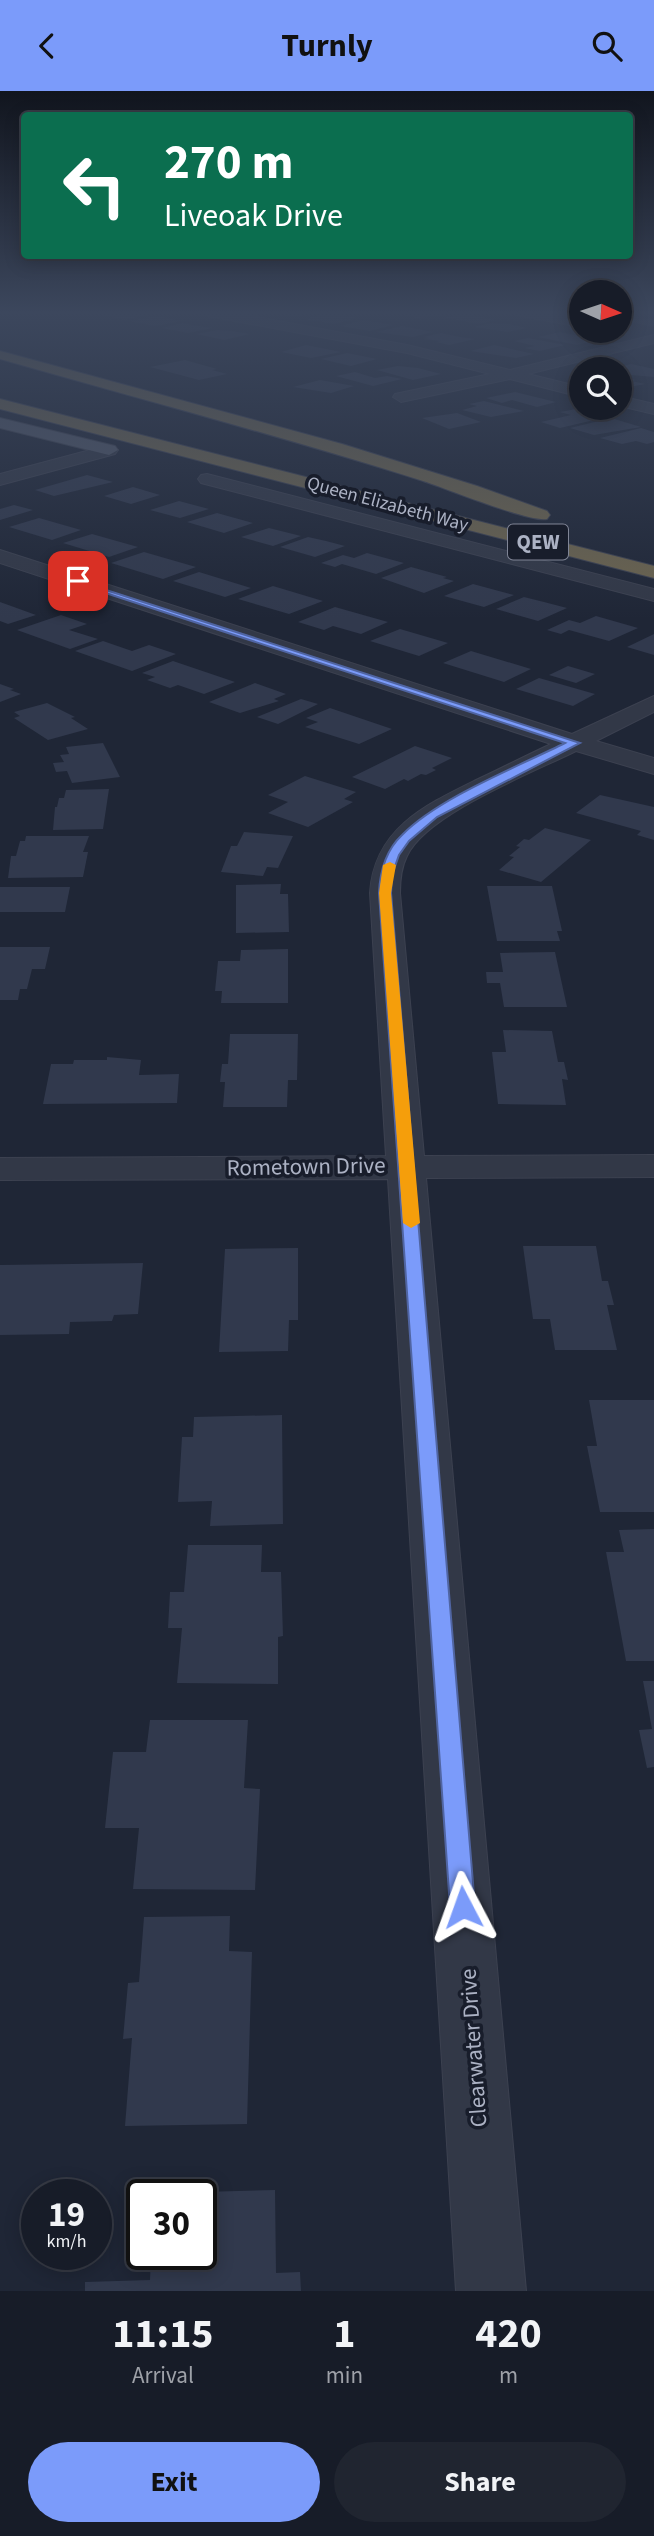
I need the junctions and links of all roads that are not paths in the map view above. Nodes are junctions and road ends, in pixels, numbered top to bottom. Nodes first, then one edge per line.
1 (3, 414) edge
2 (39, 414) edge
3 (212, 414) edge
4 (0, 423) edge
5 (156, 443) junction
6 (109, 450) joint
7 (337, 466) dead end
8 (207, 479) dead end
9 (0, 480) edge
10 (0, 556) edge
11 (654, 572) edge
12 (654, 595) edge
13 (654, 703) edge
14 (575, 743) junction
15 (654, 766) edge
16 (407, 1165) junction
17 (654, 1166) edge
18 (0, 1169) edge
19 (491, 2291) edge

1 - 5 highway
2 - 5 highway, Queen Elizabeth Way / QEW
3 - 7 highway, Queen Elizabeth Way / QEW
4 - 6 main road
5 - 11 highway, Queen Elizabeth Way / QEW
6 - 9 street
8 - 12 street
10 - 14 street
13 - 14 street, Clearwater Drive
14 - 15 street
14 - 16 street, Clearwater Drive
16 - 17 street, Rometown Drive
16 - 18 street, Rometown Drive
16 - 19 street, Clearwater Drive

